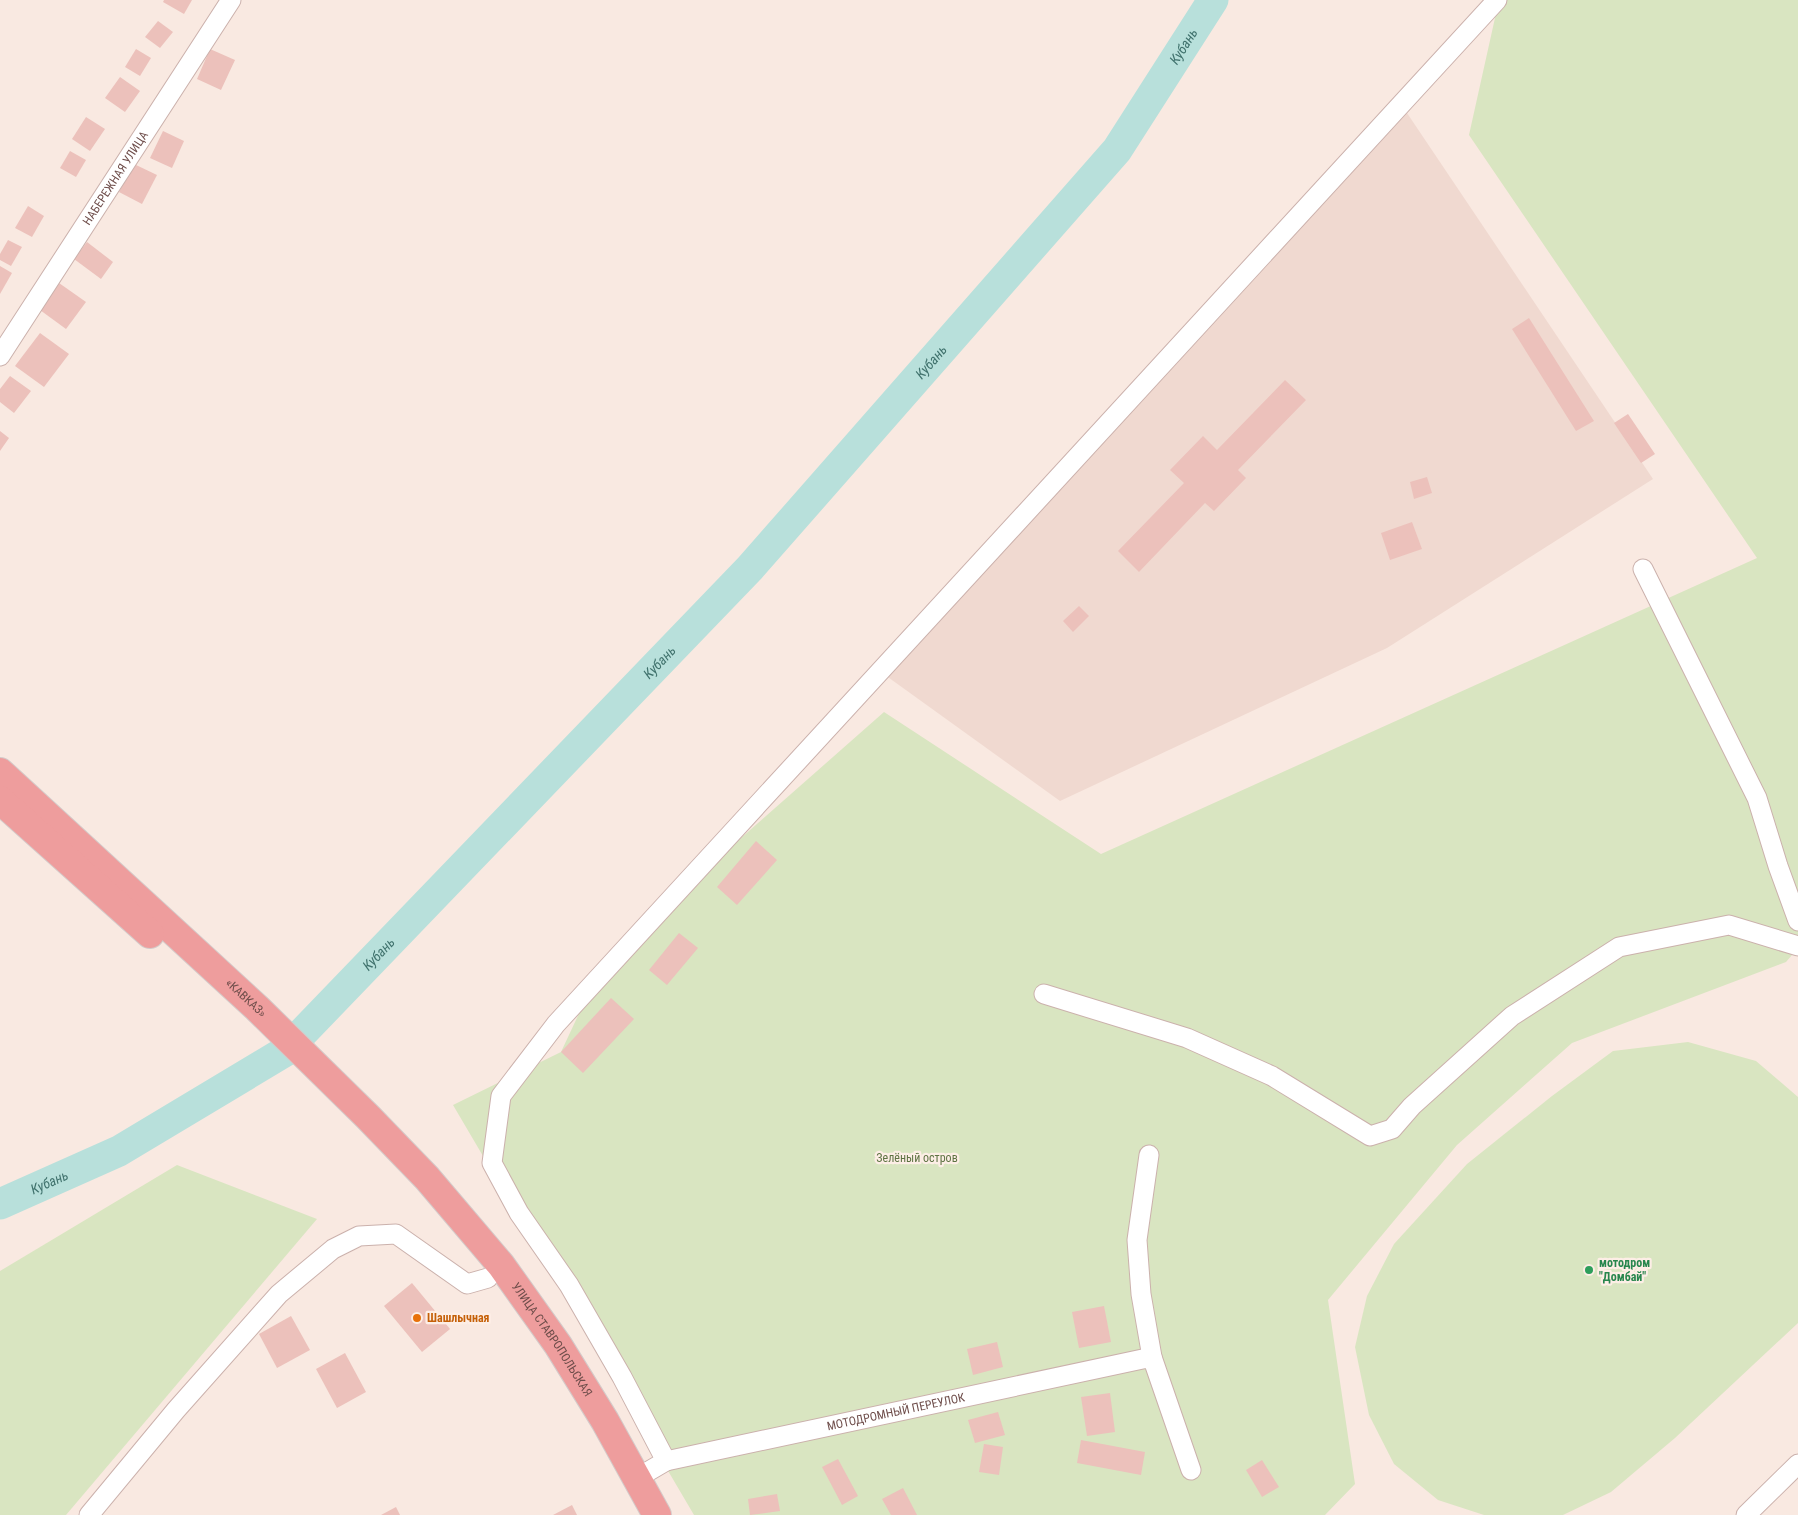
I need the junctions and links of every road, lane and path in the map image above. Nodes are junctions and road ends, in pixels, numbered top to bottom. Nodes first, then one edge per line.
1 (231, 0) edge
2 (1497, 0) edge
3 (0, 356) edge
4 (1642, 569) dead end
5 (0, 772) edge
6 (0, 800) edge
7 (54, 835) junction
8 (1798, 921) edge
9 (1798, 946) edge
10 (1044, 994) dead end
11 (1149, 1155) dead end
12 (420, 1183) junction
13 (488, 1278) junction
14 (1152, 1356) junction
15 (666, 1461) junction
16 (1798, 1464) edge
17 (1191, 1470) dead end
18 (637, 1478) junction
19 (89, 1515) edge
20 (636, 1515) edge
21 (657, 1515) edge
22 (1746, 1515) edge

1 - 3 street, НАБЕРЕЖНАЯ УЛИЦА
2 - 15 street
4 - 8 street
5 - 7 highway
6 - 7 highway
7 - 12 highway, «КАВКАЗ»
9 - 10 street
11 - 14 street
12 - 13 highway, УЛИЦА СТАВРОПОЛЬСКАЯ
12 - 18 highway, УЛИЦА СТАВРОПОЛЬСКАЯ
13 - 19 street
13 - 20 highway, УЛИЦА СТАВРОПОЛЬСКАЯ
14 - 15 street, МОТОДРОМНЫЙ ПЕРЕУЛОК
14 - 17 street
15 - 18 street, МОТОДРОМНЫЙ ПЕРЕУЛОК
16 - 22 street
18 - 21 highway, УЛИЦА СТАВРОПОЛЬСКАЯ

